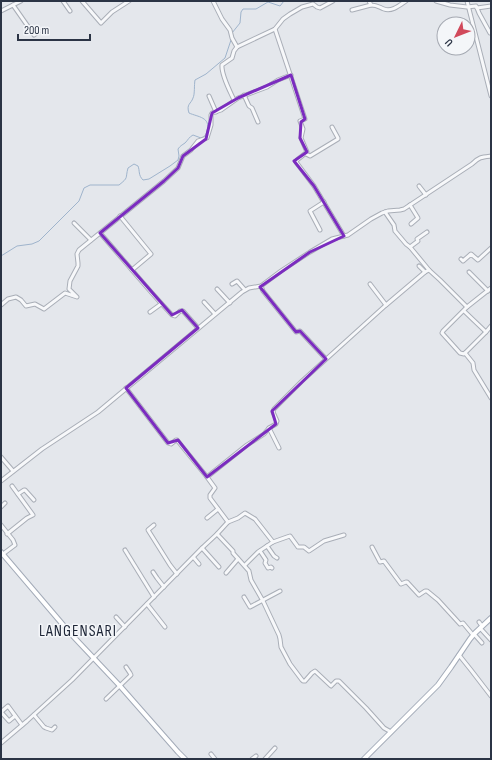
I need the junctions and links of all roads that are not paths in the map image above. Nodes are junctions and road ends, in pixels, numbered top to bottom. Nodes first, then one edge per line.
1 (21, 1) edge
2 (63, 1) edge
3 (82, 1) edge
4 (128, 1) edge
5 (213, 1) edge
6 (333, 1) edge
7 (369, 1) edge
8 (406, 1) edge
9 (436, 1) edge
10 (467, 1) edge
11 (371, 5) junction
12 (14, 6) junction
13 (491, 6) edge
14 (468, 7) junction
15 (477, 8) junction
16 (352, 10) dead end
17 (1, 11) edge
18 (70, 11) dead end
19 (275, 29) junction
20 (39, 31) dead end
21 (490, 33) edge
22 (237, 47) junction
23 (291, 75) junction
24 (244, 95) junction
25 (209, 96) dead end
26 (491, 96) edge
27 (234, 100) junction
28 (216, 112) junction
29 (258, 122) dead end
30 (332, 127) dead end
31 (306, 154) junction
32 (491, 156) edge
33 (419, 186) dead end
34 (426, 195) junction
35 (324, 202) junction
36 (410, 205) junction
37 (385, 212) junction
38 (120, 216) junction
39 (74, 223) dead end
40 (411, 224) dead end
41 (320, 230) dead end
42 (427, 232) dead end
43 (100, 233) junction
44 (344, 236) junction
45 (91, 240) junction
46 (410, 247) junction
47 (491, 248) edge
48 (461, 259) dead end
49 (419, 266) dead end
50 (132, 270) junction
51 (429, 270) junction
52 (425, 272) junction
53 (469, 272) dead end
54 (232, 284) dead end
55 (370, 284) dead end
56 (261, 286) junction
57 (217, 289) dead end
58 (489, 289) edge
59 (245, 290) junction
60 (204, 302) dead end
61 (230, 303) junction
62 (161, 304) junction
63 (1, 305) edge
64 (386, 305) junction
65 (467, 307) junction
66 (464, 311) junction
67 (150, 312) dead end
68 (215, 314) junction
69 (491, 326) edge
70 (198, 328) junction
71 (486, 332) junction
72 (465, 353) junction
73 (326, 359) junction
74 (126, 388) junction
75 (491, 398) edge
76 (269, 428) junction
77 (280, 448) dead end
78 (1, 457) edge
79 (13, 472) junction
80 (207, 477) junction
81 (1, 481) edge
82 (12, 486) dead end
83 (18, 494) junction
84 (34, 500) dead end
85 (5, 503) dead end
86 (1, 507) edge
87 (218, 509) junction
88 (207, 518) dead end
89 (228, 522) junction
90 (1, 525) edge
91 (154, 525) dead end
92 (7, 534) junction
93 (217, 534) junction
94 (344, 535) dead end
95 (273, 542) junction
96 (268, 546) junction
97 (372, 547) dead end
98 (202, 548) junction
99 (125, 550) dead end
100 (260, 551) junction
101 (2, 553) edge
102 (194, 558) junction
103 (277, 558) dead end
104 (238, 559) junction
105 (199, 564) dead end
106 (245, 565) junction
107 (218, 567) dead end
108 (272, 568) dead end
109 (153, 572) dead end
110 (226, 573) dead end
111 (177, 574) junction
112 (164, 587) junction
113 (280, 591) dead end
114 (154, 597) junction
115 (244, 597) dead end
116 (263, 601) junction
117 (147, 604) junction
118 (116, 617) dead end
119 (491, 618) edge
120 (480, 626) junction
121 (125, 627) junction
122 (165, 627) dead end
123 (474, 634) junction
124 (491, 640) edge
125 (482, 643) dead end
126 (459, 655) junction
127 (94, 659) junction
128 (126, 667) dead end
129 (120, 686) junction
130 (491, 696) edge
131 (106, 699) dead end
132 (1, 712) edge
133 (34, 715) junction
134 (16, 716) junction
135 (22, 725) junction
136 (55, 727) dead end
137 (391, 732) junction
138 (1, 743) edge
139 (275, 748) dead end
140 (211, 754) dead end
141 (185, 759) edge
142 (215, 759) edge
143 (265, 759) edge
144 (364, 759) edge

1 - 12 street
2 - 18 street
3 - 4 street
5 - 22 street
6 - 19 street
7 - 11 street
8 - 11 street
9 - 14 street
10 - 14 street
11 - 16 street
12 - 17 street
12 - 20 street
13 - 15 street
14 - 15 street
14 - 26 street
15 - 21 street
19 - 22 street
19 - 23 street
22 - 27 street
23 - 24 street
23 - 31 street
24 - 27 street
24 - 29 street
25 - 28 street
27 - 28 street
28 - 38 street
30 - 31 street
31 - 35 street
32 - 34 street
33 - 34 street
34 - 36 street
35 - 41 street
35 - 44 street
36 - 37 street
36 - 40 street
37 - 44 street
37 - 46 street
38 - 43 street
38 - 50 street
39 - 45 street
42 - 46 street
43 - 45 street
43 - 50 street
44 - 56 street
45 - 63 street
46 - 51 street
47 - 48 street
49 - 52 street
50 - 62 street
51 - 52 street
51 - 65 street
52 - 64 street
53 - 58 street
54 - 59 street
55 - 64 street
56 - 59 street
56 - 73 street
57 - 61 street
58 - 65 street
59 - 61 street
60 - 68 street
61 - 68 street
62 - 67 street
62 - 70 street
64 - 73 street
65 - 66 street
66 - 71 street
66 - 72 street
68 - 70 street
69 - 71 street
70 - 74 street
71 - 72 street
72 - 75 street
73 - 76 street
74 - 79 street
74 - 80 street
76 - 77 street
76 - 80 street
78 - 79 street
79 - 81 street
80 - 87 street
82 - 83 street
83 - 84 street
83 - 92 street
85 - 86 street
87 - 88 street
87 - 89 street
89 - 93 street
89 - 95 street
90 - 92 street
91 - 111 street
92 - 101 street
93 - 98 street
93 - 104 street
94 - 95 street
95 - 96 street
96 - 100 street
96 - 103 street
97 - 123 street
98 - 102 street
98 - 107 street
99 - 114 street
100 - 106 street
100 - 108 street
101 - 127 main road
102 - 105 street
102 - 111 street
104 - 106 street
104 - 110 street
106 - 116 street
109 - 112 street
111 - 112 street
112 - 114 street
113 - 116 street
114 - 117 street
115 - 116 street
116 - 137 street
117 - 121 street
117 - 122 street
118 - 121 street
119 - 120 main road
120 - 123 main road
120 - 124 street
121 - 127 street
123 - 125 street
123 - 126 main road
126 - 130 street
126 - 137 main road
127 - 129 main road
127 - 133 street
128 - 129 street
129 - 131 street
129 - 141 main road
132 - 134 street
132 - 134 street
133 - 135 street
133 - 136 street
134 - 135 street
135 - 138 street
137 - 144 main road
139 - 143 street
140 - 142 street

